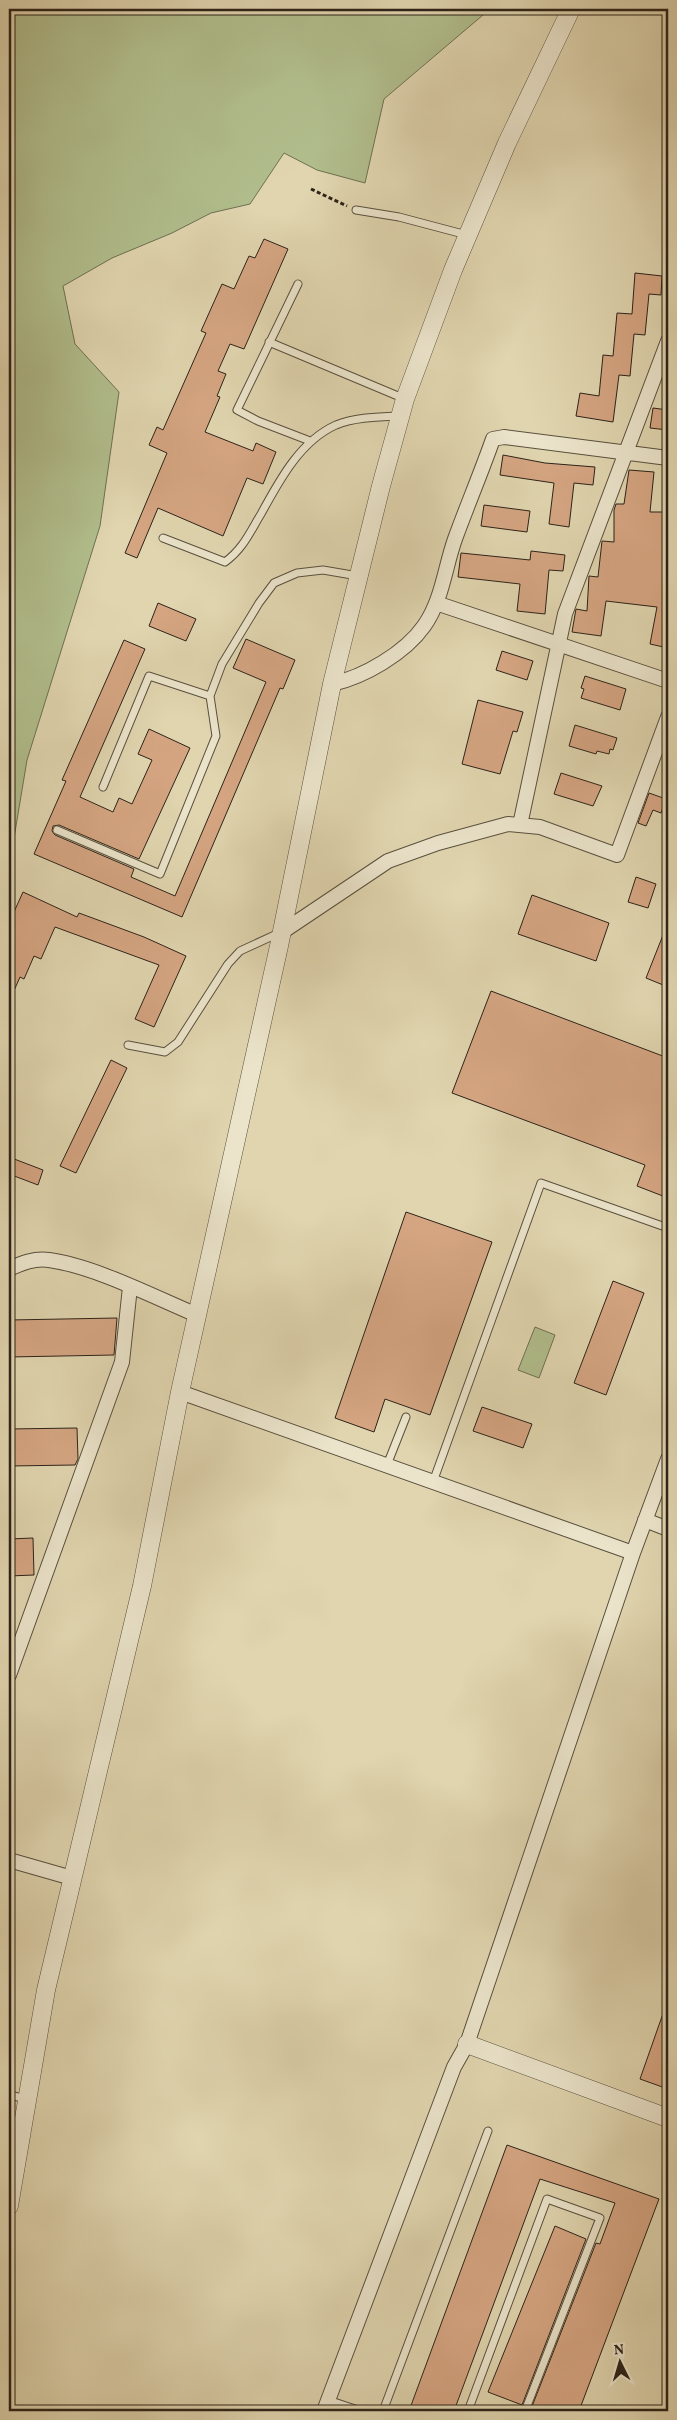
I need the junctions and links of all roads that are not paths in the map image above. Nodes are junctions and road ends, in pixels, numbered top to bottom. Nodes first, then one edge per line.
1 (571, 9) edge
2 (356, 210) road end
3 (468, 235) junction
4 (298, 284) dead end
5 (668, 341) edge
6 (269, 342) junction
7 (403, 408) junction
8 (310, 441) junction
9 (628, 451) junction
10 (668, 458) edge
11 (163, 538) dead end
12 (359, 576) junction
13 (436, 602) junction
14 (558, 645) junction
15 (668, 681) edge
16 (332, 684) junction
17 (210, 696) junction
18 (668, 718) edge
19 (103, 787) dead end
20 (520, 825) junction
21 (57, 830) dead end
22 (282, 932) junction
23 (128, 1045) dead end
24 (668, 1228) edge
25 (9, 1269) edge
26 (130, 1287) junction
27 (196, 1315) junction
28 (180, 1392) junction
29 (406, 1417) dead end
30 (668, 1459) edge
31 (387, 1465) junction
32 (433, 1482) junction
33 (645, 1520) junction
34 (668, 1529) edge
35 (632, 1553) junction
36 (9, 1675) edge
37 (9, 1860) edge
38 (72, 1878) junction
39 (466, 2044) junction
40 (9, 2095) edge
41 (27, 2099) junction
42 (668, 2118) edge
43 (488, 2131) dead end
44 (9, 2198) edge
45 (326, 2405) edge
46 (361, 2411) edge
47 (383, 2411) edge
48 (468, 2411) edge
49 (525, 2411) edge

1 - 3 street
2 - 3 lane
3 - 7 street
4 - 6 lane
5 - 9 street
6 - 7 lane
6 - 8 lane
7 - 8 lane
7 - 12 street
8 - 11 lane
9 - 10 street
9 - 13 street
9 - 14 street
12 - 16 street
12 - 17 lane
13 - 14 street
13 - 16 street
14 - 15 street
14 - 20 street
16 - 22 street
17 - 19 lane
17 - 21 lane
18 - 20 street
20 - 22 street
22 - 23 lane
22 - 27 street
24 - 32 lane
25 - 26 street
26 - 27 street
26 - 36 street
27 - 28 street
28 - 31 street
28 - 38 street
29 - 31 lane
30 - 33 street
31 - 32 street
32 - 35 street
33 - 34 street
33 - 35 street
35 - 39 street
37 - 38 street
38 - 41 street
39 - 42 street
39 - 45 street
40 - 41 lane
41 - 44 street
43 - 47 lane
45 - 46 lane
48 - 49 lane

